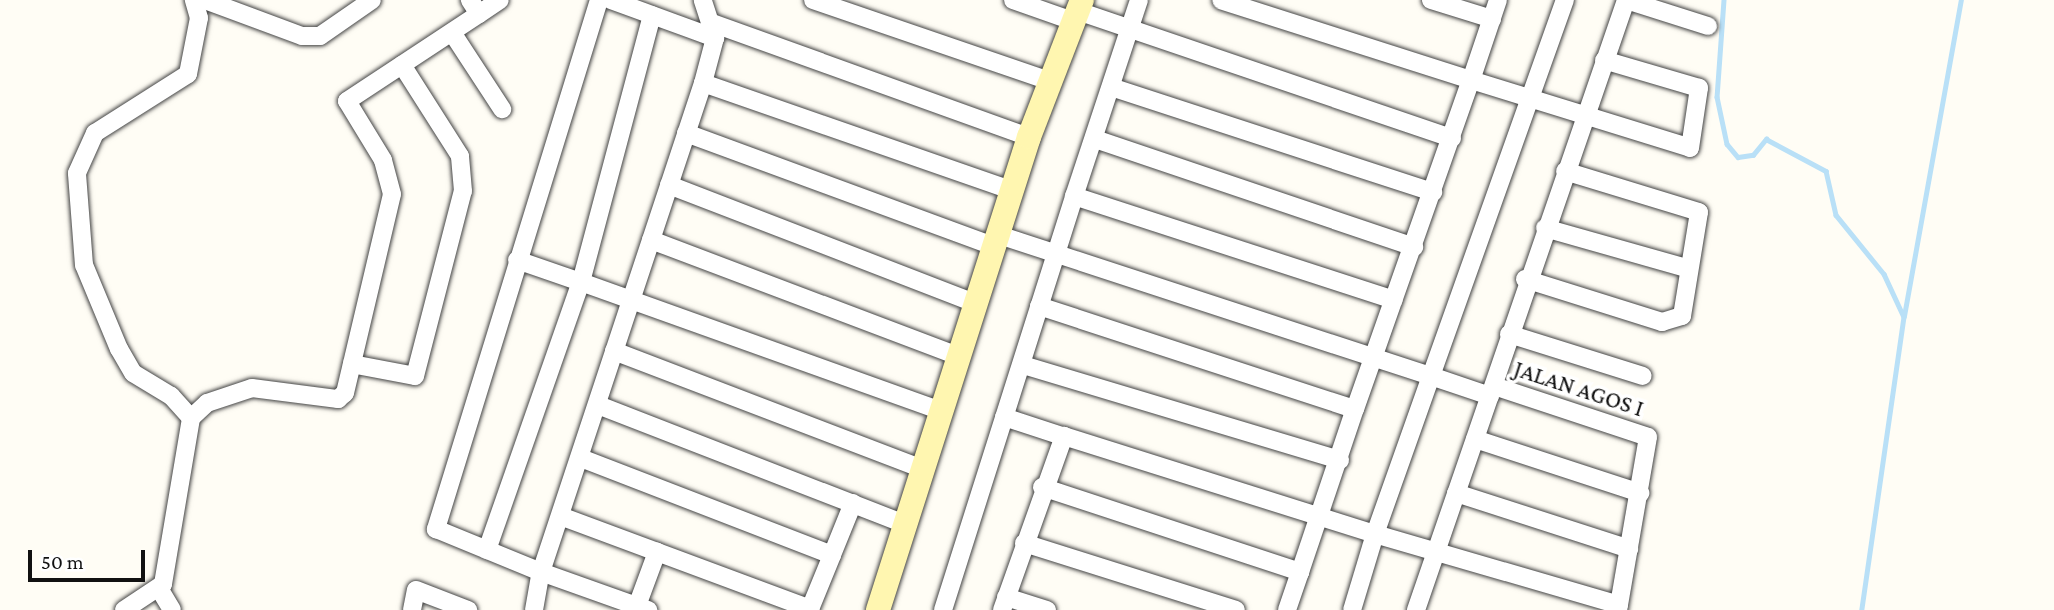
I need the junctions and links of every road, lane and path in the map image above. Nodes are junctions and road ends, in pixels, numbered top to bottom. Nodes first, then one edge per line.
1 (194, 0) edge
2 (205, 0) edge
3 (372, 0) edge
4 (500, 0) edge
5 (598, 0) edge
6 (611, 0) edge
7 (703, 0) edge
8 (813, 0) edge
9 (1013, 0) edge
10 (1139, 0) edge
11 (1221, 0) edge
12 (1431, 0) edge
13 (1498, 0) edge
14 (1565, 0) edge
15 (1626, 0) edge
16 (233, 6) edge
17 (475, 7) edge
18 (1077, 11) edge
19 (652, 15) junction
20 (1492, 19) junction
21 (1707, 26) dead end
22 (1128, 28) junction
23 (714, 30) junction
24 (453, 34) junction
25 (1604, 60) junction
26 (402, 65) junction
27 (1471, 80) junction
28 (1049, 81) junction
29 (703, 83) junction
30 (1111, 87) junction
31 (1530, 99) junction
32 (502, 109) dead end
33 (1583, 116) junction
34 (686, 134) junction
35 (1030, 136) junction
36 (1451, 138) junction
37 (1095, 139) junction
38 (1564, 171) junction
39 (669, 186) junction
40 (1013, 191) junction
41 (1433, 192) junction
42 (1074, 196) junction
43 (1545, 228) junction
44 (651, 240) junction
45 (997, 241) junction
46 (1414, 247) junction
47 (1055, 250) junction
48 (517, 260) junction
49 (1686, 268) junction
50 (1525, 279) junction
51 (581, 282) junction
52 (631, 299) junction
53 (1394, 300) junction
54 (977, 303) junction
55 (1039, 306) junction
56 (1509, 334) junction
57 (614, 351) junction
58 (1375, 355) junction
59 (960, 357) junction
60 (352, 364) junction
61 (1023, 365) junction
62 (1431, 376) junction
63 (1643, 376) dead end
64 (1492, 391) junction
65 (598, 405) junction
66 (1355, 409) junction
67 (942, 411) junction
68 (1004, 417) junction
69 (191, 418) junction
70 (1062, 436) junction
71 (1475, 439) junction
72 (581, 458) junction
73 (1340, 460) junction
74 (925, 470) junction
75 (1042, 487) junction
76 (1456, 493) junction
77 (1640, 493) junction
78 (853, 503) junction
79 (563, 517) junction
80 (1317, 518) junction
81 (908, 525) junction
82 (1376, 534) junction
83 (1024, 543) junction
84 (1438, 548) junction
85 (1629, 549) junction
86 (487, 550) junction
87 (657, 552) junction
88 (832, 555) junction
89 (541, 572) junction
90 (1300, 572) junction
91 (160, 590) junction
92 (1004, 604) edge
93 (643, 608) edge
94 (1422, 608) edge
95 (1618, 608) edge
96 (809, 609) edge
97 (124, 610) edge
98 (172, 610) edge
99 (412, 610) edge
100 (468, 610) edge
101 (534, 610) edge
102 (878, 610) edge
103 (943, 610) edge
104 (1047, 610) edge
105 (1236, 610) edge
106 (1287, 610) edge
107 (1352, 610) edge

1 - 69 street
2 - 16 street
3 - 16 street
4 - 17 street
5 - 48 street
6 - 19 street
7 - 23 street
8 - 28 street
9 - 18 street
10 - 22 street
11 - 27 street
12 - 20 street
13 - 20 street
14 - 31 street
15 - 21 street
15 - 25 street
17 - 24 street
18 - 22 street
18 - 28 street
19 - 23 street
19 - 51 street
20 - 27 street
22 - 30 street
22 - 36 street
23 - 29 street
23 - 35 street
24 - 26 street
24 - 32 street
25 - 33 street
25 - 33 street
26 - 60 street
26 - 60 street
27 - 31 street
27 - 36 street
28 - 35 street
29 - 34 street
29 - 40 street
30 - 37 street
30 - 41 street
31 - 33 street
31 - 62 street
33 - 38 street
34 - 39 street
34 - 45 street, JALAN AGOS I
35 - 40 street
36 - 41 street
37 - 42 street
37 - 46 street
38 - 43 street
38 - 49 street
39 - 44 street
39 - 54 street
40 - 45 street
41 - 46 street
42 - 47 street
42 - 53 street
43 - 49 street
43 - 50 street
44 - 52 street
44 - 59 street
45 - 47 street, JALAN AGOS I
45 - 54 street
46 - 53 street
47 - 55 street
47 - 58 street, JALAN AGOS I
48 - 51 street
48 - 86 street
49 - 50 street
50 - 56 street
51 - 52 street
51 - 86 street
52 - 57 street
52 - 67 street
53 - 58 street
54 - 59 street
55 - 61 street
55 - 66 street
56 - 63 street
56 - 64 street
57 - 65 street
57 - 74 street
58 - 62 street, JALAN AGOS I
58 - 66 street
59 - 67 street
60 - 69 street
61 - 68 street
61 - 73 street
62 - 64 street, JALAN AGOS I
62 - 82 street
64 - 71 street
64 - 77 street, JALAN AGOS I
65 - 72 street
65 - 78 street
66 - 73 street
67 - 74 street
68 - 70 street
68 - 103 street
69 - 91 street
70 - 75 street
70 - 80 street
71 - 76 street
71 - 77 street
72 - 79 street
72 - 88 street
73 - 80 street
74 - 81 street
75 - 83 street
75 - 90 street
76 - 84 street
76 - 85 street
77 - 85 street
78 - 81 street
78 - 88 street
79 - 87 street
79 - 89 street
80 - 82 street
80 - 90 street
81 - 102 street
82 - 84 street
82 - 107 street
83 - 92 street
83 - 105 street
84 - 94 street
84 - 95 street
85 - 95 street
86 - 89 street
87 - 93 street
87 - 96 street
88 - 96 street
89 - 93 street
89 - 101 street
90 - 106 street
91 - 97 street
91 - 98 street
92 - 104 street
99 - 100 street

